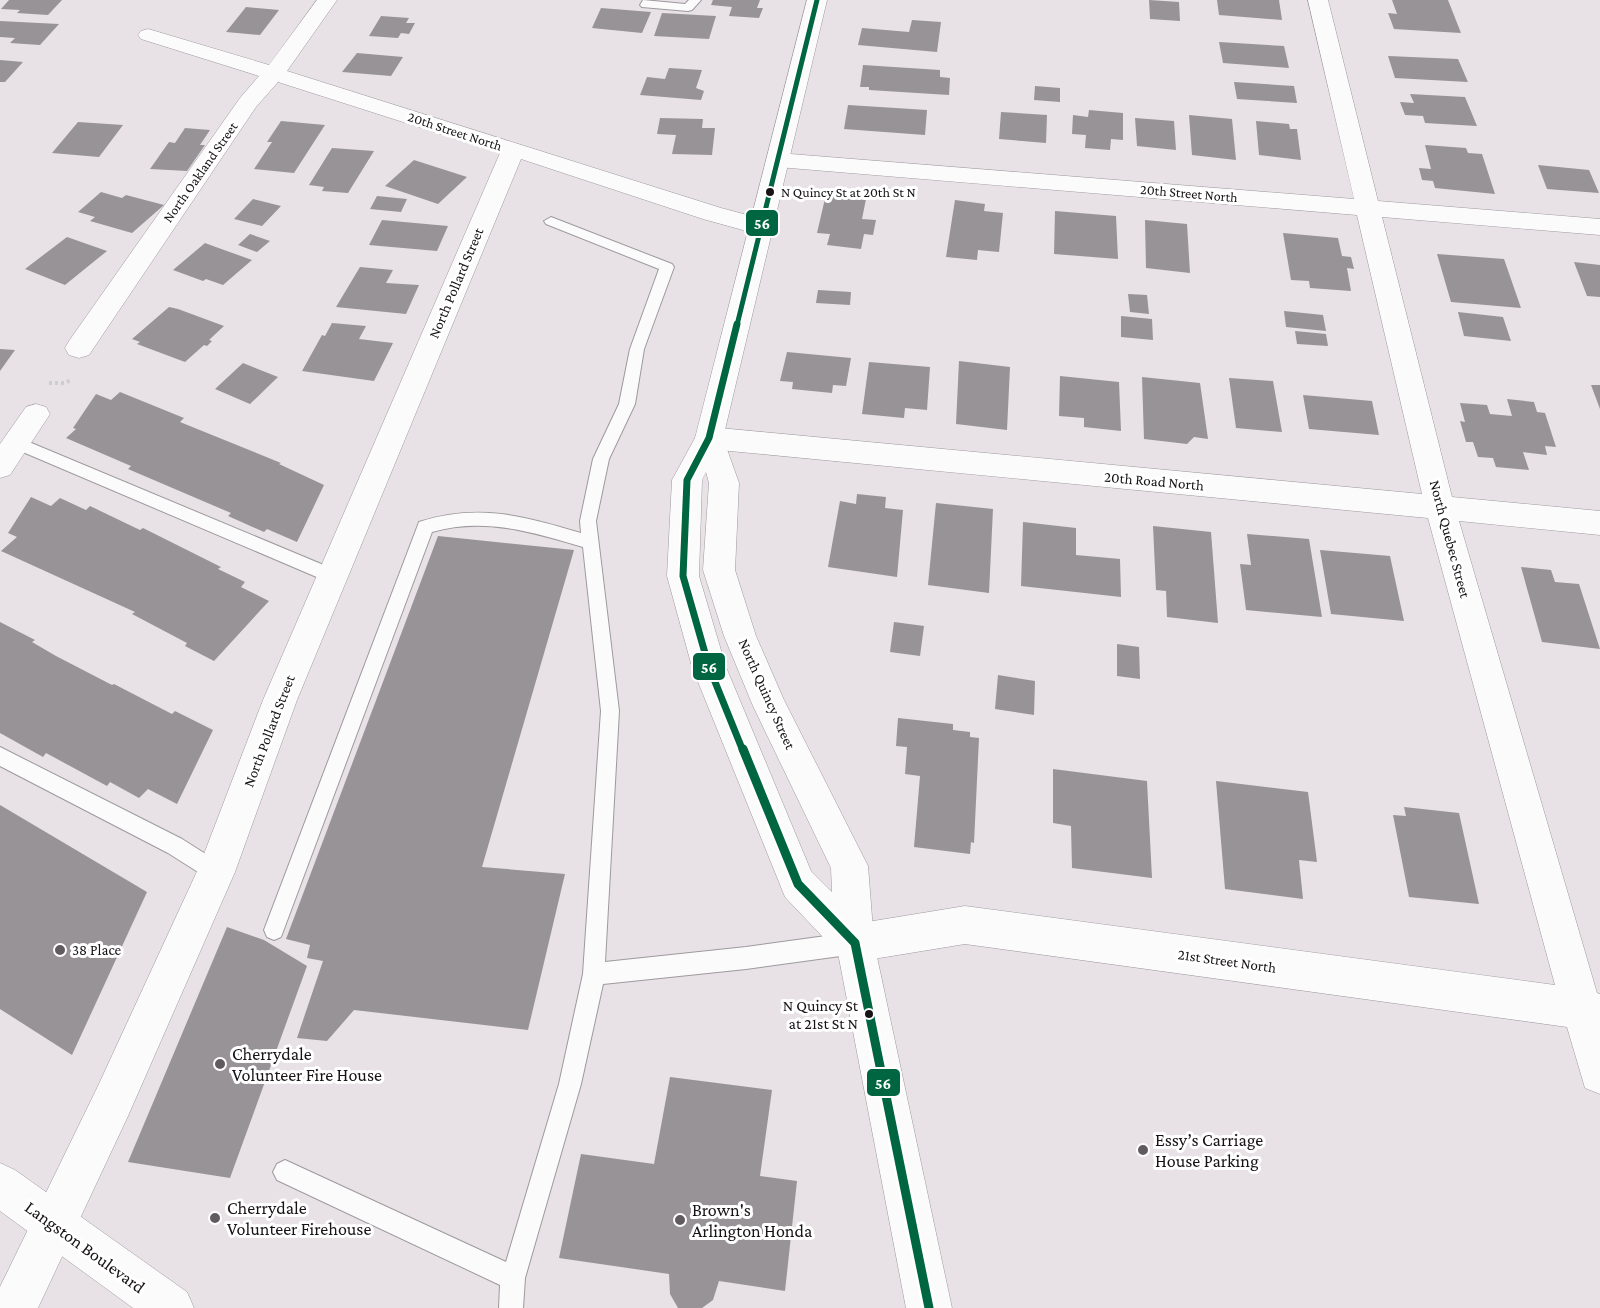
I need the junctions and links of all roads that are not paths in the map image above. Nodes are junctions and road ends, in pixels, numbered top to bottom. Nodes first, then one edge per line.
1 (327, 0) edge
2 (649, 0) edge
3 (695, 0) edge
4 (817, 0) edge
5 (1318, 0) edge
6 (148, 35) dead end
7 (273, 75) junction
8 (513, 150) junction
9 (778, 160) junction
10 (1370, 207) junction
11 (551, 221) dead end
12 (761, 227) junction
13 (1600, 227) edge
14 (79, 348) dead end
15 (36, 414) dead end
16 (709, 438) junction
17 (17, 442) junction
18 (0, 467) edge
19 (1440, 508) junction
20 (1600, 523) edge
21 (591, 543) junction
22 (332, 576) junction
23 (0, 756) edge
24 (216, 872) junction
25 (274, 930) dead end
26 (855, 943) junction
27 (594, 974) junction
28 (1592, 1012) edge
29 (1600, 1073) edge
30 (285, 1172) dead end
31 (0, 1185) edge
32 (54, 1224) junction
33 (513, 1278) junction
34 (164, 1306) edge
35 (14, 1308) edge
36 (511, 1308) edge
37 (929, 1308) edge

1 - 7 street, North Oakland Street
2 - 3 lane
4 - 9 street
5 - 10 street, North Quebec Street
6 - 7 street, 20th Street North
7 - 8 street, 20th Street North
7 - 14 street, North Oakland Street
8 - 12 street, 20th Street North
8 - 22 street, North Pollard Street
9 - 10 street, 20th Street North
9 - 12 street
10 - 13 street, 20th Street North
10 - 19 street, North Quebec Street
11 - 21 lane
12 - 16 street
15 - 17 street
16 - 19 street, 20th Road North
16 - 26 street, North Quincy Street
16 - 26 street
17 - 18 street
17 - 22 lane
19 - 20 street, 20th Road North
19 - 28 street, North Quebec Street
21 - 25 lane
21 - 27 lane
22 - 24 street, North Pollard Street
23 - 24 lane
24 - 32 street, North Pollard Street
26 - 27 lane
26 - 28 street, 21st Street North
26 - 37 street, North Quincy Street
27 - 33 lane
28 - 29 street, North Quebec Street
30 - 33 lane
31 - 32 street, Langston Boulevard
32 - 34 street, Langston Boulevard
32 - 35 street, North Pollard Street
33 - 36 lane

